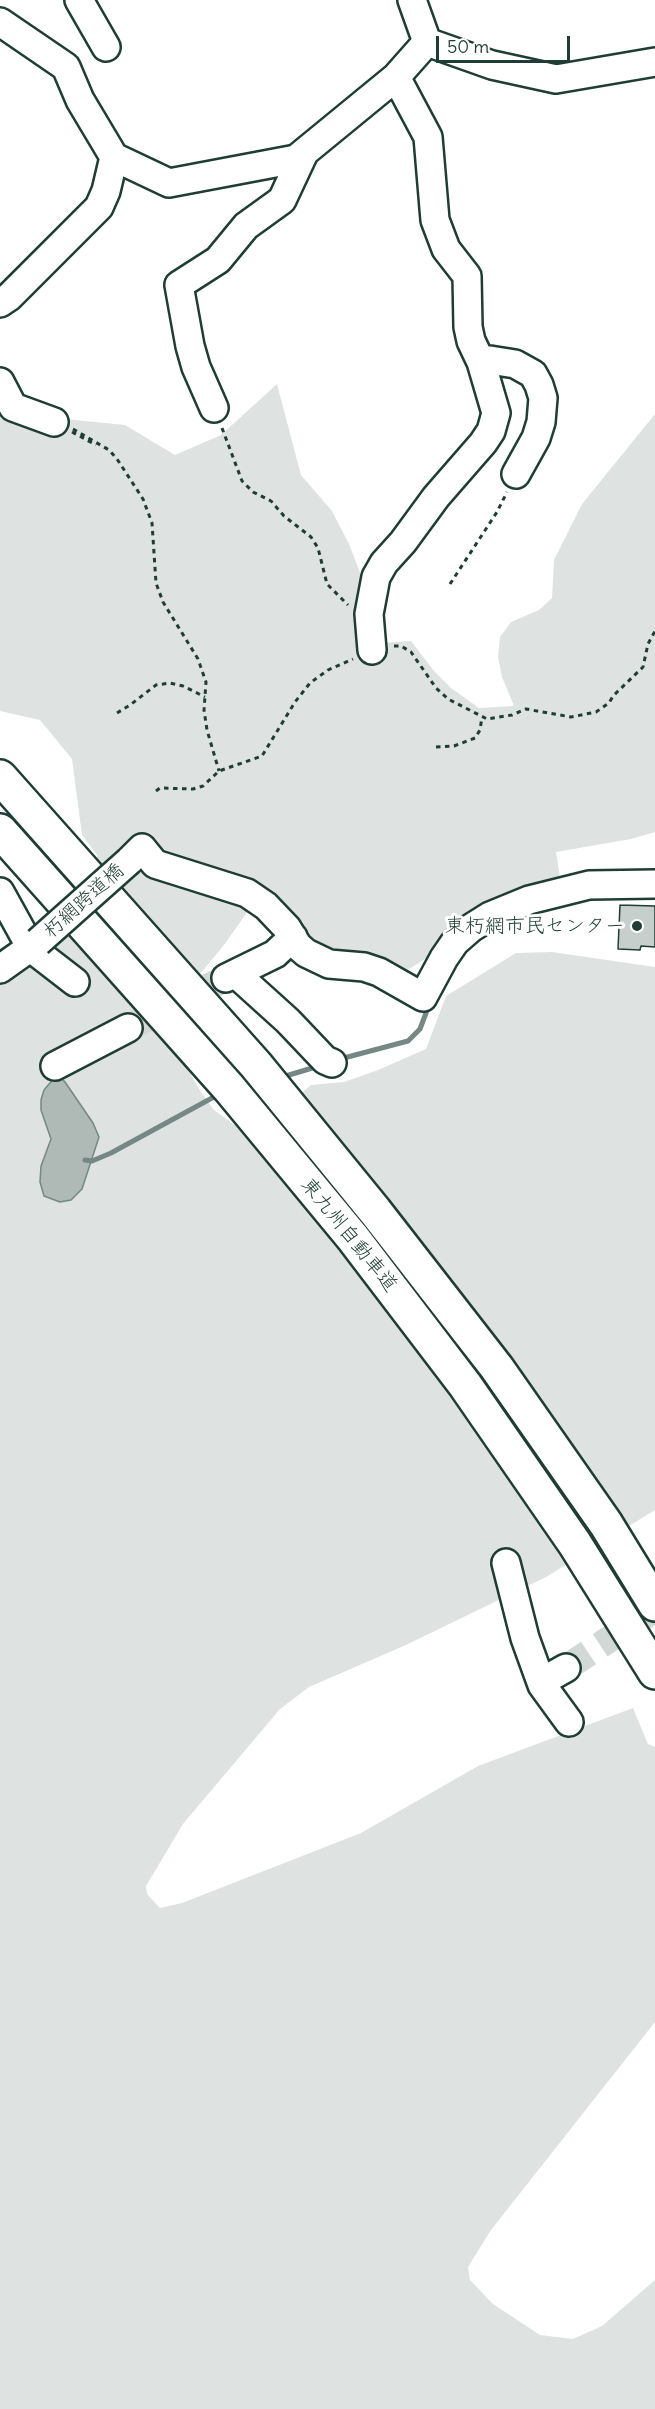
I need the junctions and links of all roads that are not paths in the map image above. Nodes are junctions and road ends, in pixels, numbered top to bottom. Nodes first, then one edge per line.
1 (79, 0) edge
2 (412, 0) edge
3 (0, 22) edge
4 (427, 42) junction
5 (106, 47) dead end
6 (655, 62) edge
7 (396, 77) junction
8 (304, 153) junction
9 (114, 157) junction
10 (0, 303) edge
11 (481, 362) junction
12 (0, 382) edge
13 (214, 408) road end
14 (54, 422) road end
15 (516, 474) road end
16 (371, 641) road end
17 (0, 777) edge
18 (0, 831) edge
19 (655, 884) edge
20 (0, 892) edge
21 (293, 937) junction
22 (35, 945) junction
23 (0, 969) edge
24 (75, 982) dead end
25 (128, 1028) tunnel mouth
26 (332, 1063) dead end
27 (55, 1066) dead end
28 (506, 1563) dead end
29 (655, 1604) edge
30 (566, 1668) tunnel mouth
31 (655, 1672) edge
32 (541, 1682) junction
33 (569, 1722) dead end

1 - 5 street
2 - 4 street
3 - 9 street
4 - 6 street
4 - 7 street
7 - 8 street
7 - 11 street
8 - 9 street
8 - 13 street
9 - 10 street
11 - 15 street
11 - 16 street
12 - 14 street
17 - 29 highway, 東九州自動車道
18 - 31 highway, 東九州自動車道
19 - 21 street
20 - 22 street
21 - 22 street, 朽網跨道橋, bridge
21 - 26 street
22 - 23 street, 朽網跨道橋
22 - 24 street
25 - 27 street
28 - 32 street
30 - 32 street
32 - 33 street

